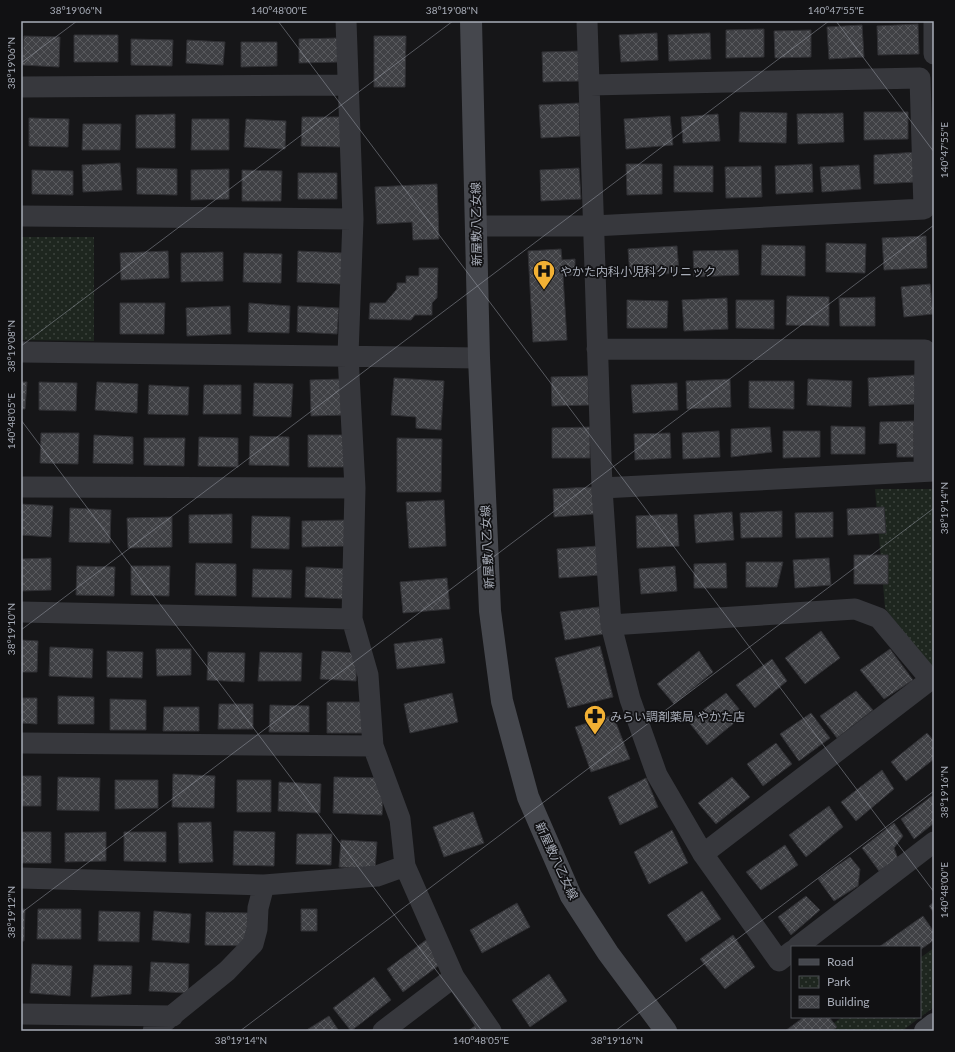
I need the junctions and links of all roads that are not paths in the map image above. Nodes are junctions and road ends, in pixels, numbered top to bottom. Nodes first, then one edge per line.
1 (346, 21) edge
2 (471, 21) edge
3 (587, 21) edge
4 (934, 21) edge
5 (934, 54) edge
6 (590, 85) junction
7 (348, 86) junction
8 (21, 87) edge
9 (21, 216) edge
10 (353, 219) junction
11 (477, 226) junction
12 (593, 226) junction
13 (597, 349) junction
14 (21, 352) edge
15 (348, 355) junction
16 (479, 358) junction
17 (929, 470) edge
18 (21, 488) edge
19 (355, 488) junction
20 (602, 488) junction
21 (21, 612) edge
22 (352, 619) junction
23 (611, 625) junction
24 (932, 678) edge
25 (21, 743) edge
26 (373, 746) junction
27 (934, 842) edge
28 (703, 854) junction
29 (405, 866) junction
30 (21, 878) edge
31 (264, 884) junction
32 (798, 946) edge
33 (791, 952) edge
34 (454, 977) junction
35 (21, 1014) edge
36 (173, 1016) junction
37 (934, 1024) edge
38 (152, 1031) edge
39 (383, 1031) edge
40 (491, 1031) edge
41 (666, 1031) edge
42 (925, 1031) edge

1 - 7 street
2 - 11 street, 新屋敷八乙女線
3 - 6 street
4 - 5 street
6 - 12 street
6 - 12 street
7 - 8 street
7 - 10 street
9 - 10 street
10 - 15 street
11 - 12 street
11 - 16 street, 新屋敷八乙女線
12 - 13 street
13 - 17 street
13 - 20 street
14 - 15 street
15 - 16 street
15 - 19 street
16 - 41 street, 新屋敷八乙女線
17 - 20 street
18 - 19 street
19 - 22 street
20 - 23 street
21 - 22 street
22 - 26 street
23 - 24 street
23 - 28 street
24 - 28 street
25 - 26 street
26 - 29 street
27 - 32 street
28 - 33 street
29 - 31 street
29 - 34 street
30 - 31 street
31 - 36 street
34 - 39 street
34 - 40 street
35 - 36 street
36 - 38 street
37 - 42 street

